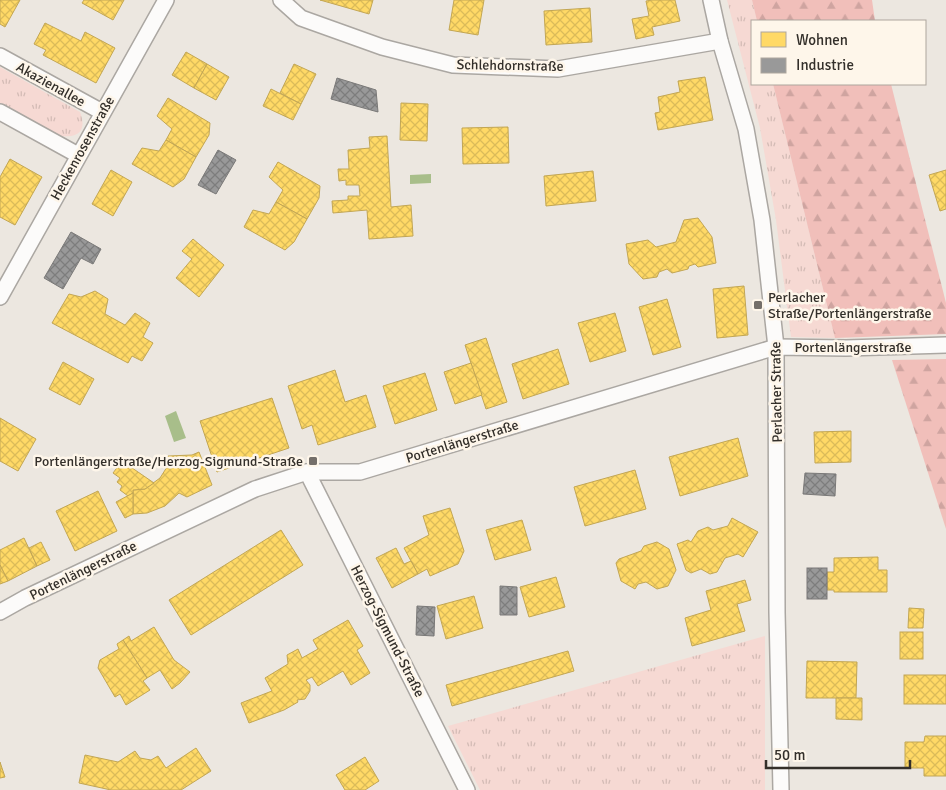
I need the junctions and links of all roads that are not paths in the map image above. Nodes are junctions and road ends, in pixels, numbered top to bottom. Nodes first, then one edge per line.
1 (166, 0) edge
2 (281, 0) edge
3 (711, 0) edge
4 (720, 42) junction
5 (0, 56) edge
6 (0, 112) edge
7 (102, 112) junction
8 (78, 155) junction
9 (0, 297) edge
10 (946, 345) edge
11 (776, 347) junction
12 (307, 472) junction
13 (0, 612) edge
14 (468, 790) edge
15 (781, 790) edge

1 - 7 street, Heckenrosenstraße
2 - 4 street, Schlehdornstraße
3 - 4 street, Perlacher Straße
4 - 11 street, Perlacher Straße
5 - 7 street, Akazienallee
6 - 8 street
7 - 8 street, Heckenrosenstraße
8 - 9 street, Heckenrosenstraße
10 - 11 street, Portenlängerstraße
11 - 12 street, Portenlängerstraße
11 - 15 street, Perlacher Straße
12 - 13 street, Portenlängerstraße
12 - 14 street, Herzog-Sigmund-Straße

